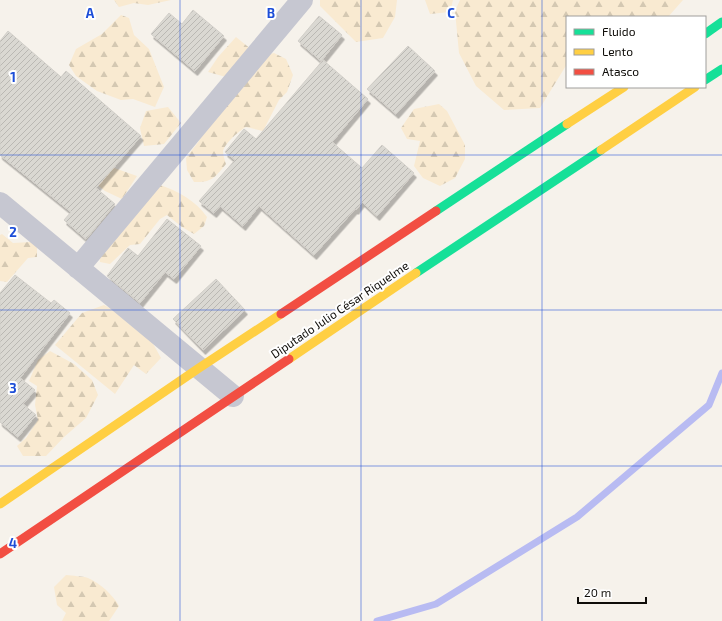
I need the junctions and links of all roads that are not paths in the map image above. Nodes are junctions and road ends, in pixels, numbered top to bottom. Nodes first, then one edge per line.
1 (302, 0) edge
2 (722, 22) edge
3 (706, 33) edge
4 (722, 69) edge
5 (706, 79) edge
6 (622, 88) edge
7 (694, 88) edge
8 (0, 203) edge
9 (78, 268) junction
10 (199, 368) junction
11 (233, 396) junction
12 (0, 504) edge
13 (0, 554) edge

1 - 9 street
2 - 3 street
4 - 5 street
6 - 10 street
7 - 11 street, Diputado Julio César Riquelme
8 - 9 street
9 - 10 street
10 - 11 street
10 - 12 street
11 - 13 street, Diputado Julio César Riquelme

